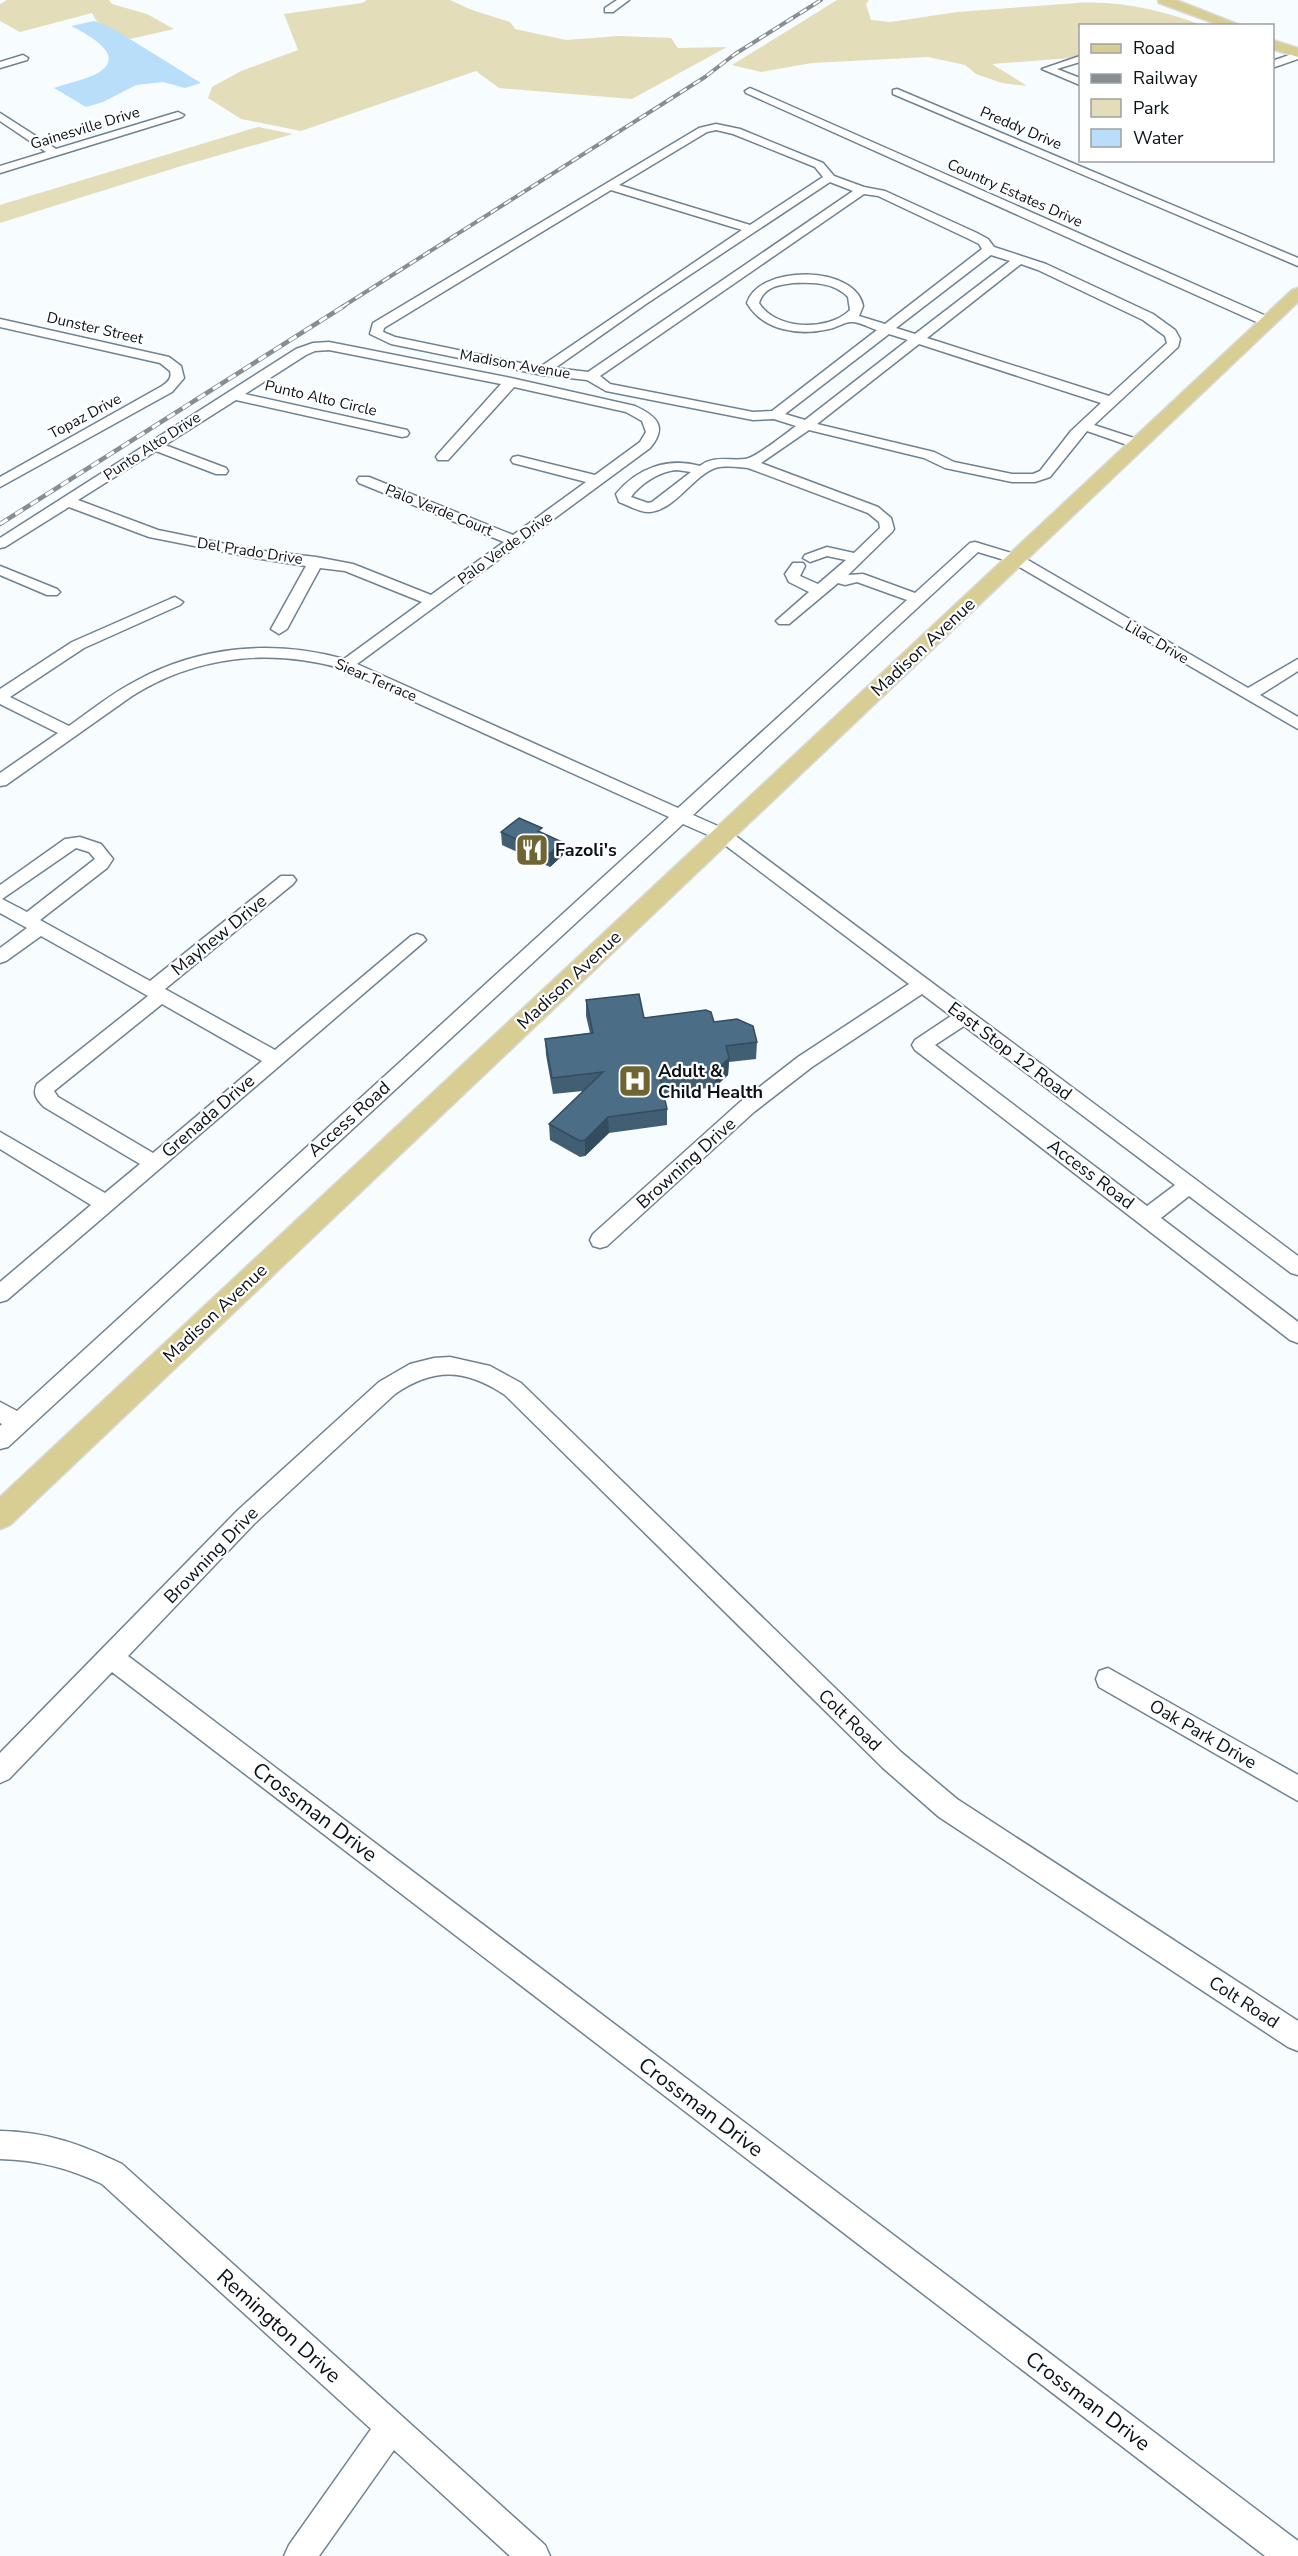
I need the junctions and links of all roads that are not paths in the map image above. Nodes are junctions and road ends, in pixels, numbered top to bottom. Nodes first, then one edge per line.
1 (624, 0) edge
2 (1164, 0) edge
3 (609, 10) dead end
4 (1231, 24) edge
5 (1274, 37) edge
6 (1274, 45) edge
7 (1298, 45) edge
8 (1298, 54) edge
9 (22, 58) dead end
10 (1079, 59) edge
11 (1274, 64) edge
12 (0, 65) edge
13 (1079, 82) edge
14 (750, 91) dead end
15 (897, 92) dead end
16 (178, 115) dead end
17 (0, 116) edge
18 (55, 153) junction
19 (0, 170) edge
20 (829, 178) junction
21 (609, 186) junction
22 (862, 190) junction
23 (751, 229) junction
24 (989, 250) junction
25 (1017, 261) junction
26 (1298, 262) edge
27 (694, 267) junction
28 (732, 278) junction
29 (761, 289) junction
30 (1298, 293) edge
31 (850, 317) junction
32 (1268, 322) junction
33 (0, 323) edge
34 (885, 329) junction
35 (917, 339) junction
36 (542, 371) junction
37 (177, 372) joint
38 (591, 376) junction
39 (511, 382) junction
40 (233, 395) junction
41 (1112, 402) junction
42 (775, 415) junction
43 (1089, 422) junction
44 (807, 424) junction
45 (402, 433) dead end
46 (1142, 440) junction
47 (154, 445) junction
48 (443, 457) dead end
49 (518, 460) dead end
50 (750, 464) junction
51 (221, 471) dead end
52 (702, 471) junction
53 (364, 480) dead end
54 (597, 480) junction
55 (0, 483) edge
56 (67, 501) junction
57 (515, 541) junction
58 (0, 544) edge
59 (856, 559) junction
60 (1016, 559) junction
61 (316, 561) junction
62 (0, 570) edge
63 (841, 579) junction
64 (820, 591) junction
65 (52, 592) dead end
66 (433, 601) junction
67 (175, 602) dead end
68 (912, 604) junction
69 (784, 621) dead end
70 (279, 630) dead end
71 (1298, 664) edge
72 (346, 666) junction
73 (1248, 695) junction
74 (0, 697) edge
75 (1298, 724) edge
76 (70, 733) junction
77 (0, 781) edge
78 (681, 816) junction
79 (723, 835) junction
80 (287, 880) dead end
81 (0, 894) edge
82 (0, 905) edge
83 (34, 924) junction
84 (417, 940) dead end
85 (0, 957) edge
86 (922, 985) junction
87 (156, 992) junction
88 (963, 1017) junction
89 (275, 1059) junction
90 (0, 1139) edge
91 (154, 1163) junction
92 (1190, 1185) junction
93 (106, 1204) junction
94 (1147, 1217) junction
95 (600, 1240) dead end
96 (1298, 1267) edge
97 (0, 1294) edge
98 (1298, 1334) edge
99 (441, 1366) joint
100 (9, 1417) edge
101 (0, 1440) edge
102 (0, 1516) edge
103 (111, 1657) junction
104 (1108, 1679) dead end
105 (0, 1771) edge
106 (1298, 1789) edge
107 (1298, 2037) edge
108 (0, 2145) edge
109 (391, 2427) junction
110 (300, 2556) edge
111 (534, 2556) edge
112 (1291, 2556) edge

1 - 3 street
2 - 4 main road
5 - 7 main road
6 - 8 main road
8 - 11 street
9 - 12 street
10 - 13 street
14 - 32 street, Country Estates Drive
15 - 26 street, Preddy Drive
16 - 18 street, Gainesville Drive
17 - 18 street
18 - 19 street, Gainesville Drive
20 - 21 street
20 - 22 street
20 - 23 street
21 - 23 street
21 - 36 street, Madison Avenue
22 - 24 street
22 - 28 street
23 - 27 street
24 - 25 street
24 - 34 street
25 - 35 street
25 - 41 street, Madison Avenue
27 - 28 street
27 - 36 street
28 - 29 street
28 - 38 street
29 - 31 street
29 - 31 street
30 - 32 main road, Madison Avenue
31 - 34 street
32 - 46 main road, Madison Avenue
33 - 37 street, Dunster Street
34 - 35 street
34 - 42 street
35 - 41 street
35 - 44 street
36 - 38 street, Madison Avenue
37 - 55 street, Topaz Drive
38 - 42 street, Madison Avenue
39 - 40 street, Punto Alto Drive
39 - 48 street
39 - 54 street, Palo Verde Drive
40 - 45 street, Punto Alto Circle
40 - 47 street, Punto Alto Drive
41 - 43 street, Madison Avenue
42 - 44 street, Madison Avenue
43 - 44 street, Madison Avenue
43 - 46 street
44 - 50 street
46 - 60 main road, Madison Avenue
47 - 51 street
47 - 56 street, Punto Alto Drive
49 - 54 street
50 - 52 street
50 - 59 street
52 - 52 street
53 - 57 street, Palo Verde Court
54 - 57 street, Palo Verde Drive
56 - 58 street, Punto Alto Drive
56 - 61 street, Del Prado Drive
57 - 66 street, Palo Verde Drive
59 - 63 street
59 - 64 street
60 - 68 street, Lilac Drive
60 - 73 street, Lilac Drive
60 - 79 main road, Madison Avenue
61 - 66 street, Del Prado Drive
61 - 70 street
62 - 65 street
63 - 64 street
63 - 68 street
64 - 69 street
66 - 72 street, Palo Verde Drive
67 - 74 street
68 - 78 street, Access Road
71 - 73 street
72 - 76 street, Siear Terrace
72 - 78 street, Siear Terrace
73 - 75 street, Lilac Drive
74 - 76 street
76 - 77 street, Siear Terrace
78 - 79 street, Siear Terrace
78 - 100 street, Access Road
79 - 86 street, East Stop 12 Road
79 - 102 main road, Madison Avenue
80 - 87 street, Mayhew Drive
81 - 83 street
82 - 83 street, Mayhew Drive
83 - 85 street
83 - 87 street, Mayhew Drive
84 - 89 street, Grenada Drive
86 - 88 street, East Stop 12 Road
86 - 95 street, Browning Drive
87 - 89 street, Mayhew Drive
87 - 91 street
88 - 92 street, East Stop 12 Road
88 - 94 street, Access Road
89 - 91 street, Grenada Drive
90 - 93 street
91 - 93 street, Grenada Drive
92 - 94 street
92 - 96 street, East Stop 12 Road
93 - 97 street, Grenada Drive
94 - 98 street, Access Road
99 - 103 street, Browning Drive
99 - 107 street, Colt Road
100 - 101 street, Access Road
103 - 105 street, Browning Drive
103 - 112 street, Crossman Drive
104 - 106 street, Oak Park Drive
108 - 109 street, Remington Drive
109 - 110 street
109 - 111 street, Remington Drive

